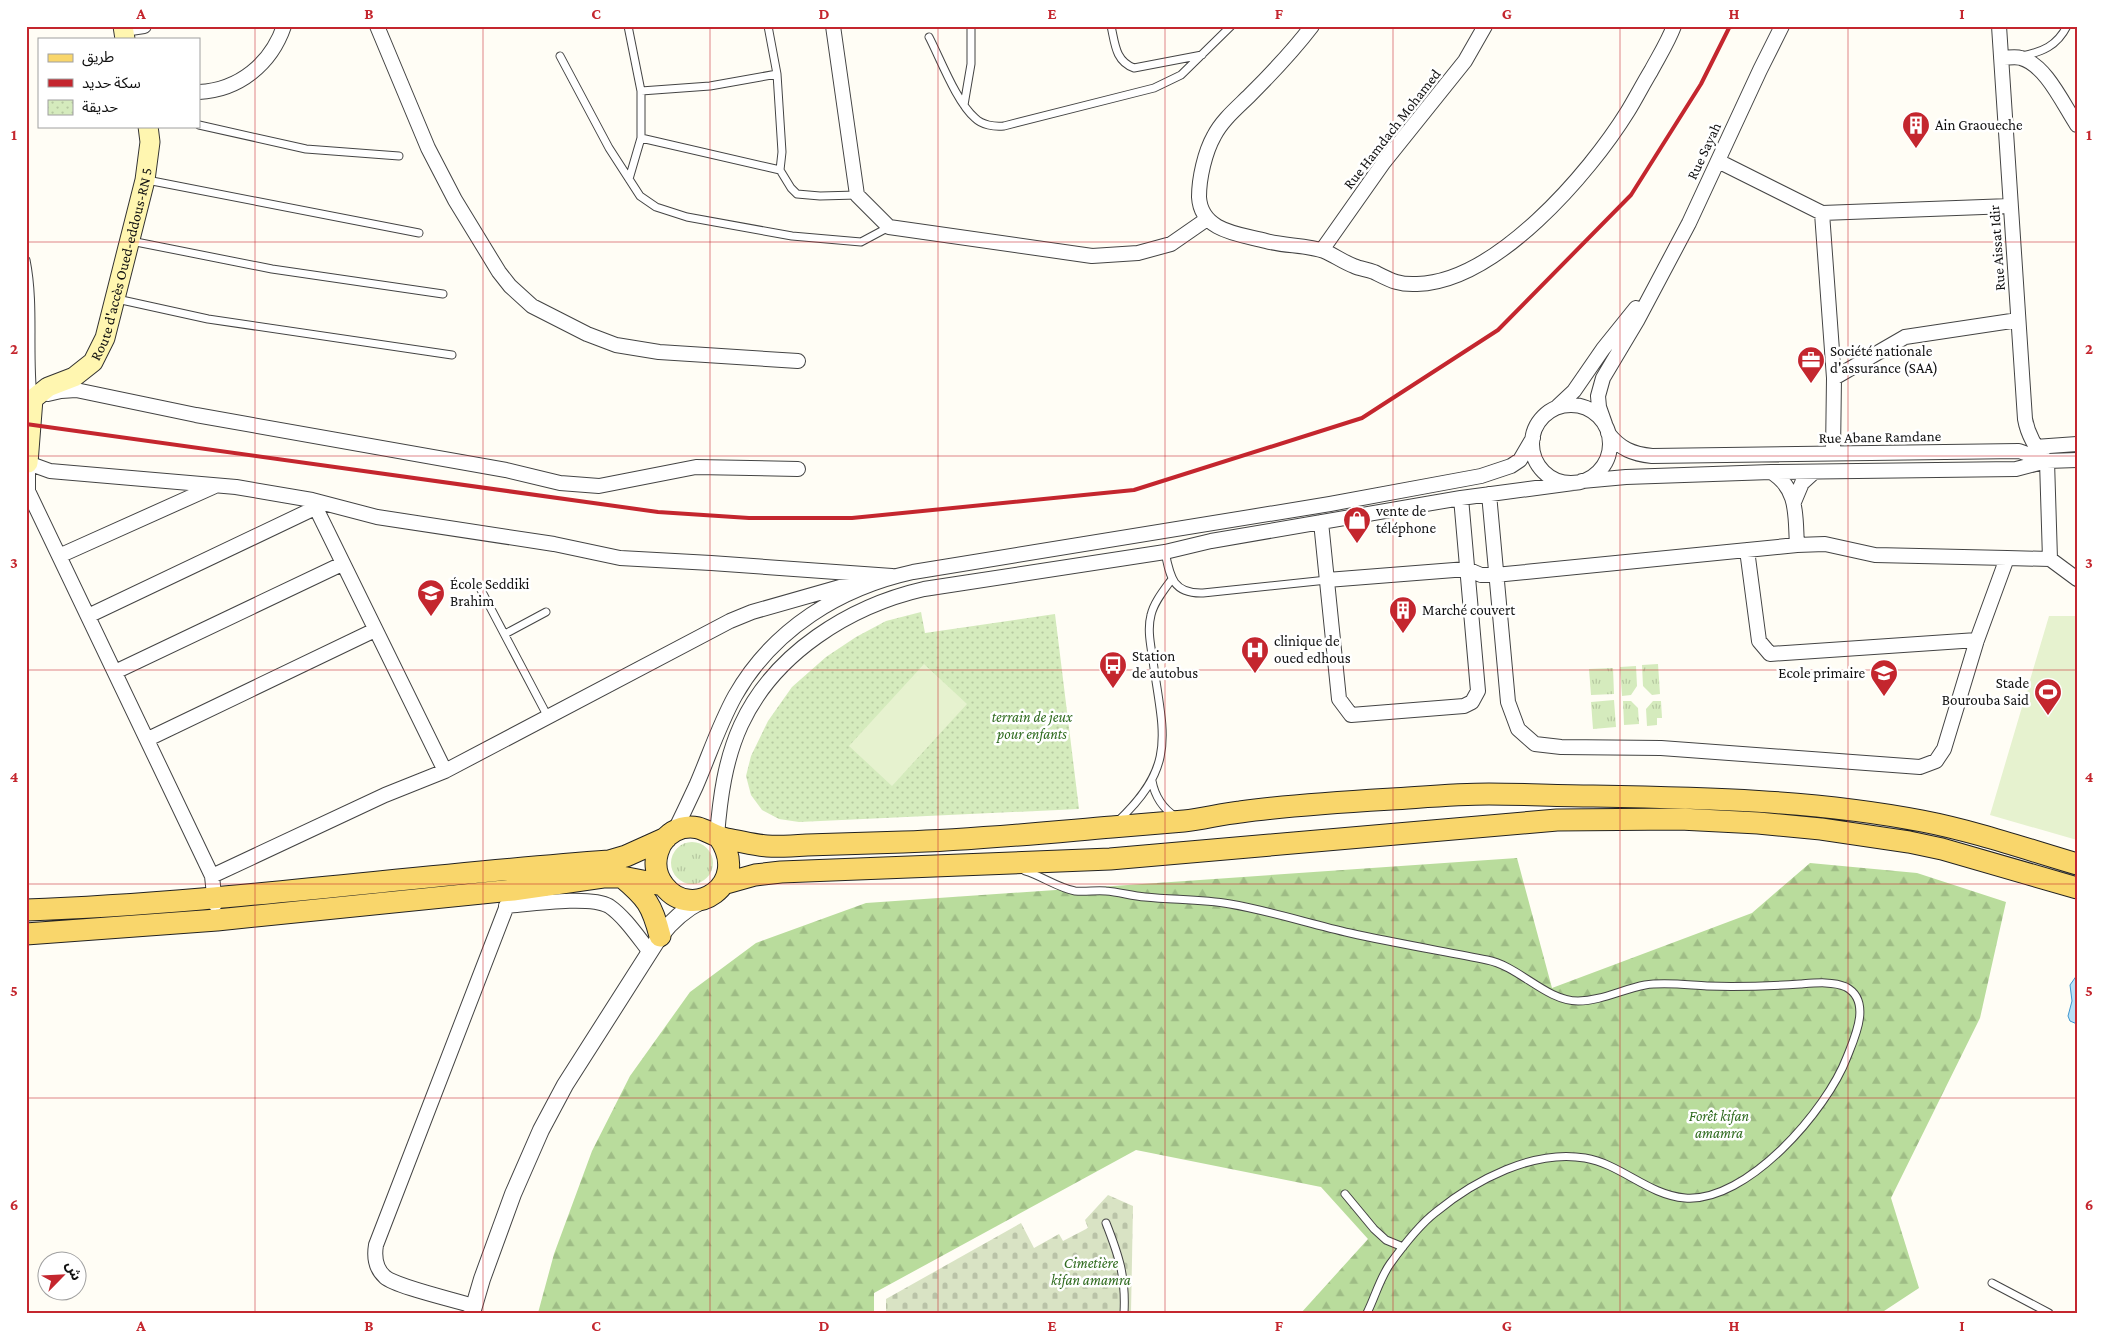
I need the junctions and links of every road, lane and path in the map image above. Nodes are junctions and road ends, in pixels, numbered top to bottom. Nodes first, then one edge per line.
1 (144, 26) edge
2 (284, 26) edge
3 (377, 26) edge
4 (628, 26) edge
5 (768, 26) edge
6 (833, 26) edge
7 (971, 26) edge
8 (1111, 26) edge
9 (1231, 26) edge
10 (1312, 26) edge
11 (1485, 26) edge
12 (1674, 26) edge
13 (1782, 26) edge
14 (2000, 26) edge
15 (2067, 26) edge
16 (124, 31) edge
17 (929, 37) dead end
18 (1202, 55) junction
19 (560, 56) dead end
20 (2018, 57) junction
21 (2001, 58) junction
22 (777, 74) junction
23 (641, 90) junction
24 (200, 92) edge
25 (964, 105) junction
26 (200, 125) edge
27 (2077, 125) edge
28 (148, 128) edge
29 (641, 138) junction
30 (399, 156) dead end
31 (1718, 161) junction
32 (780, 170) junction
33 (629, 179) junction
34 (145, 180) junction
35 (857, 195) junction
36 (2010, 206) junction
37 (1822, 213) junction
38 (1207, 219) junction
39 (889, 227) junction
40 (418, 233) dead end
41 (131, 241) junction
42 (1322, 250) junction
43 (26, 260) edge
44 (1653, 288) junction
45 (443, 294) dead end
46 (116, 298) junction
47 (2018, 320) junction
48 (452, 355) dead end
49 (798, 361) dead end
50 (1834, 378) junction
51 (33, 399) junction
52 (1556, 408) junction
53 (1607, 428) junction
54 (2028, 432) junction
55 (1533, 438) junction
56 (2077, 444) edge
57 (2035, 447) junction
58 (2019, 451) junction
59 (1833, 453) junction
60 (2077, 460) edge
61 (2047, 461) junction
62 (28, 463) junction
63 (798, 469) dead end
64 (1771, 472) junction
65 (1814, 472) junction
66 (1578, 482) junction
67 (216, 486) junction
68 (1489, 494) junction
69 (1461, 498) junction
70 (1794, 502) junction
71 (314, 504) junction
72 (1321, 522) junction
73 (1797, 545) junction
74 (1747, 550) junction
75 (1165, 552) junction
76 (59, 556) junction
77 (2007, 558) junction
78 (2050, 559) junction
79 (342, 564) junction
80 (1467, 569) junction
81 (1495, 575) junction
82 (892, 576) junction
83 (1172, 579) junction
84 (2077, 579) edge
85 (1327, 580) junction
86 (480, 588) dead end
87 (774, 605) junction
88 (819, 609) junction
89 (546, 612) dead end
90 (88, 616) junction
91 (375, 630) junction
92 (505, 634) junction
93 (1977, 640) junction
94 (116, 672) junction
95 (548, 718) junction
96 (148, 739) junction
97 (445, 771) junction
98 (1152, 781) junction
99 (1186, 820) junction
100 (1112, 827) junction
101 (670, 834) junction
102 (718, 836) junction
103 (1001, 863) junction
104 (2077, 864) edge
105 (212, 876) junction
106 (622, 877) junction
107 (723, 884) junction
108 (665, 888) junction
109 (2077, 888) edge
110 (509, 898) junction
111 (215, 899) junction
112 (703, 899) junction
113 (26, 910) edge
114 (217, 920) junction
115 (26, 934) edge
116 (655, 944) junction
117 (1345, 1194) dead end
118 (1106, 1223) dead end
119 (1404, 1247) junction
120 (1992, 1283) dead end
121 (473, 1309) edge
122 (1124, 1313) edge
123 (1367, 1313) edge
124 (2049, 1313) edge

1 - 16 street
2 - 24 street
3 - 49 street
4 - 23 lane
5 - 22 lane
6 - 35 street
7 - 25 lane
8 - 18 lane
9 - 18 lane
10 - 38 street
11 - 42 street, Rue Hamdach Mohamed
12 - 42 street
13 - 31 street, Rue Sayah
14 - 21 street, Rue Aissat Idir
15 - 20 lane
17 - 25 lane
18 - 25 lane
19 - 33 lane
20 - 21 street
20 - 27 street
21 - 36 street, Rue Aissat Idir
22 - 23 lane
22 - 32 lane
23 - 29 lane
26 - 30 lane
28 - 34 main road, Route d'accès Oued-eddous-RN 5
29 - 32 lane
29 - 33 lane
31 - 37 street
31 - 44 street, Rue Sayah
32 - 35 lane
33 - 39 lane
34 - 40 lane
34 - 41 main road, Route d'accès Oued-eddous-RN 5
35 - 39 street
36 - 37 street
36 - 47 street, Rue Aissat Idir
37 - 50 street
38 - 39 street
38 - 42 street
41 - 45 lane
41 - 46 main road, Route d'accès Oued-eddous-RN 5
43 - 51 lane
44 - 52 street, Rue Sayah
44 - 53 street, Rue Sayah
46 - 48 lane
46 - 51 main road, Route d'accès Oued-eddous-RN 5
47 - 50 street
47 - 54 street, Rue Aissat Idir
50 - 59 street
51 - 62 main road
51 - 63 street
52 - 53 street
52 - 55 street
53 - 59 street, Rue Abane Ramdane
53 - 66 street
54 - 57 street, Rue Aissat Idir
54 - 58 street
55 - 66 street
55 - 82 street
56 - 57 street
57 - 61 street, Rue Aissat Idir
58 - 59 street, Rue Abane Ramdane
58 - 61 street, Rue Abane Ramdane
60 - 61 street, Rue Abane Ramdane
61 - 65 street
61 - 78 street
62 - 67 street
62 - 76 street
64 - 65 street
64 - 66 street
64 - 70 street
65 - 70 street
66 - 68 street
67 - 71 street
67 - 76 street
68 - 69 street
68 - 81 street
69 - 72 street
69 - 80 street
70 - 73 street
71 - 79 street
71 - 82 street
71 - 90 street
72 - 75 street
72 - 85 street
73 - 74 street
73 - 77 street
74 - 81 street
74 - 93 street
75 - 83 lane
75 - 102 street
76 - 90 street
77 - 78 street
77 - 93 street
78 - 84 street
79 - 91 street
79 - 94 street
80 - 81 street
80 - 85 street
80 - 85 street
81 - 93 street
82 - 87 street
82 - 88 street
83 - 85 lane
83 - 98 lane
86 - 92 lane
87 - 88 street
87 - 95 street
88 - 101 street
89 - 92 lane
90 - 94 street
91 - 96 street
91 - 97 street
92 - 95 lane
94 - 96 street
95 - 97 street
96 - 105 street
97 - 105 street
98 - 99 lane
98 - 100 lane
99 - 100 main road
99 - 104 main road
100 - 102 main road
101 - 102 main road
101 - 108 main road
101 - 111 main road
102 - 107 main road
103 - 107 main road
103 - 109 main road
103 - 119 lane
105 - 111 street
106 - 108 main road
106 - 110 main road
106 - 116 main road
107 - 112 main road
108 - 112 main road
108 - 116 street
110 - 114 main road
110 - 116 street
110 - 121 street
111 - 113 main road
111 - 114 street
112 - 116 street
114 - 115 main road
116 - 121 street
117 - 119 lane
118 - 122 lane
119 - 123 lane
120 - 124 lane

